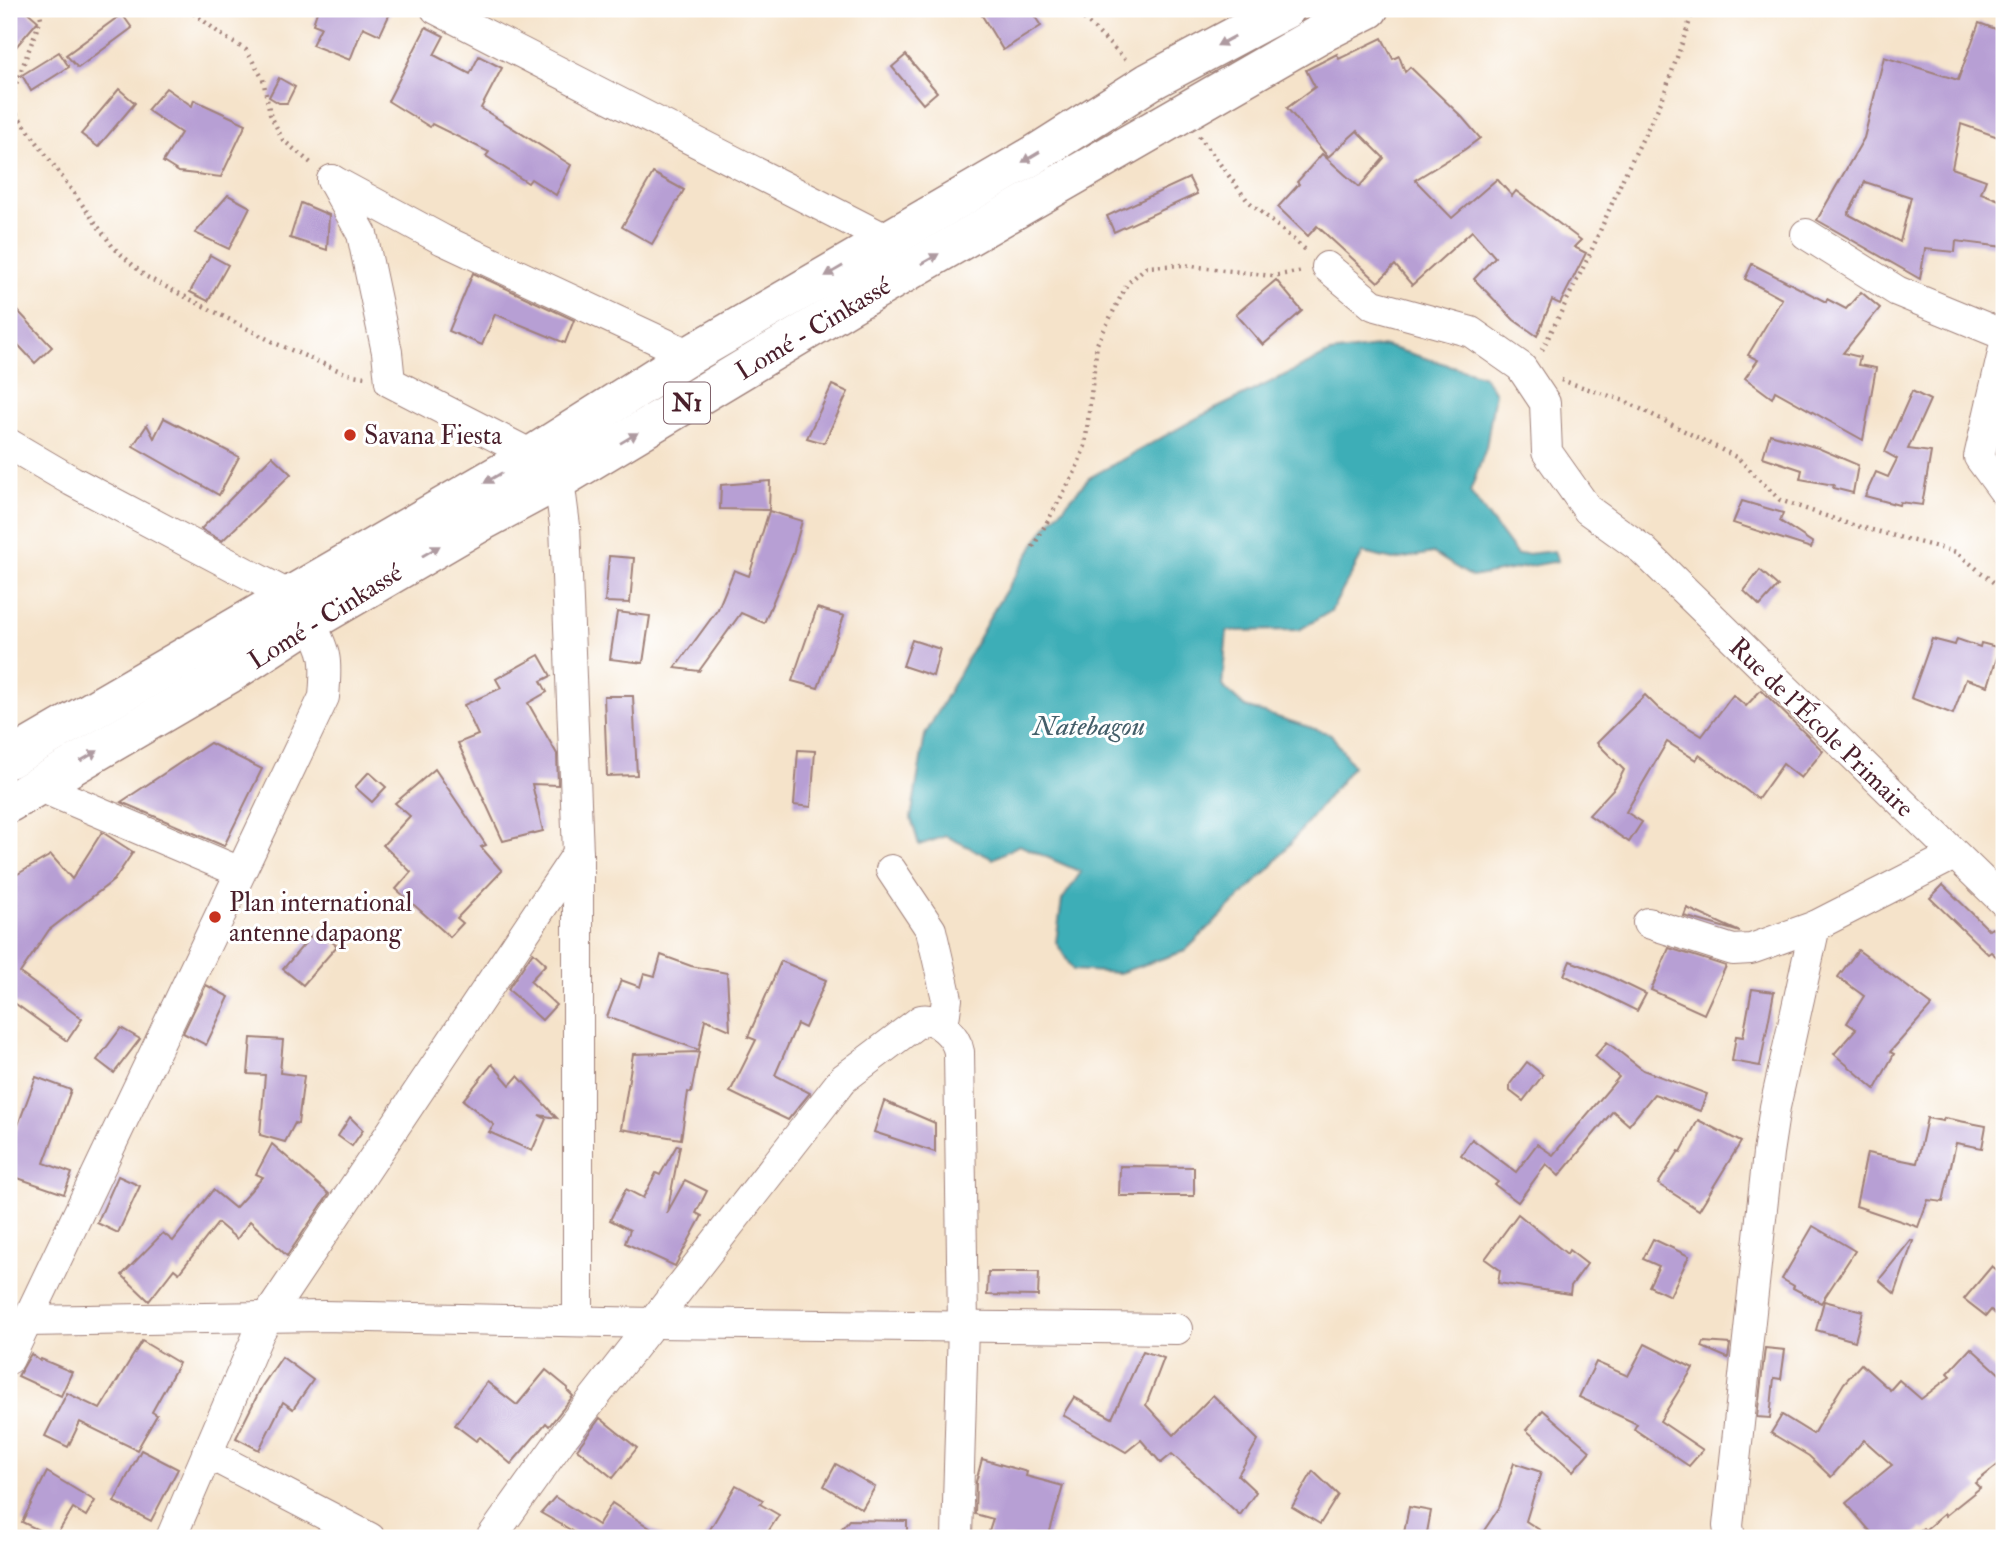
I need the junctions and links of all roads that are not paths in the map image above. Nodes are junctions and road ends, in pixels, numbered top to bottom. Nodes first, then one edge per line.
1 (438, 9) edge
2 (1286, 9) edge
3 (1368, 9) edge
4 (1806, 234) dead end
5 (888, 240) junction
6 (1327, 267) road end
7 (2004, 335) edge
8 (2004, 348) edge
9 (690, 355) junction
10 (9, 444) edge
11 (545, 467) junction
12 (2004, 491) edge
13 (300, 609) junction
14 (9, 759) edge
15 (23, 794) edge
16 (578, 853) junction
17 (1954, 855) junction
18 (891, 870) dead end
19 (240, 872) junction
20 (2004, 902) edge
21 (1648, 923) dead end
22 (1815, 926) junction
23 (943, 1027) junction
24 (267, 1318) junction
25 (27, 1321) junction
26 (578, 1321) junction
27 (653, 1323) junction
28 (963, 1326) junction
29 (1177, 1329) dead end
30 (9, 1359) edge
31 (208, 1453) junction
32 (171, 1538) edge
33 (370, 1538) edge
34 (491, 1538) edge
35 (957, 1538) edge
36 (1730, 1538) edge

1 - 5 street
2 -> 5 highway, Lomé - Cinkassé / N1
11 -> 3 highway, Lomé - Cinkassé / N1
4 - 7 street
5 -> 9 highway, Lomé - Cinkassé / N1
6 - 17 street, Rue de l'École Primaire
8 - 12 street
9 - 11 highway, Lomé - Cinkassé / N1
9 - 11 street
10 - 13 street
11 - 13 highway, Lomé - Cinkassé / N1
11 - 16 street
13 - 14 highway, Lomé - Cinkassé / N1
15 -> 13 highway, Lomé - Cinkassé / N1
13 - 19 street
15 - 19 street
16 - 24 street
16 - 26 street
17 - 20 street, Rue de l'École Primaire
17 - 22 street
18 - 23 street
19 - 25 street
21 - 22 street
22 - 36 street
23 - 27 street
23 - 28 street
24 - 25 street
24 - 26 street
24 - 31 street
25 - 30 street
26 - 27 street
27 - 28 street
27 - 34 street
28 - 29 street
28 - 35 street
31 - 32 street
31 - 33 street

